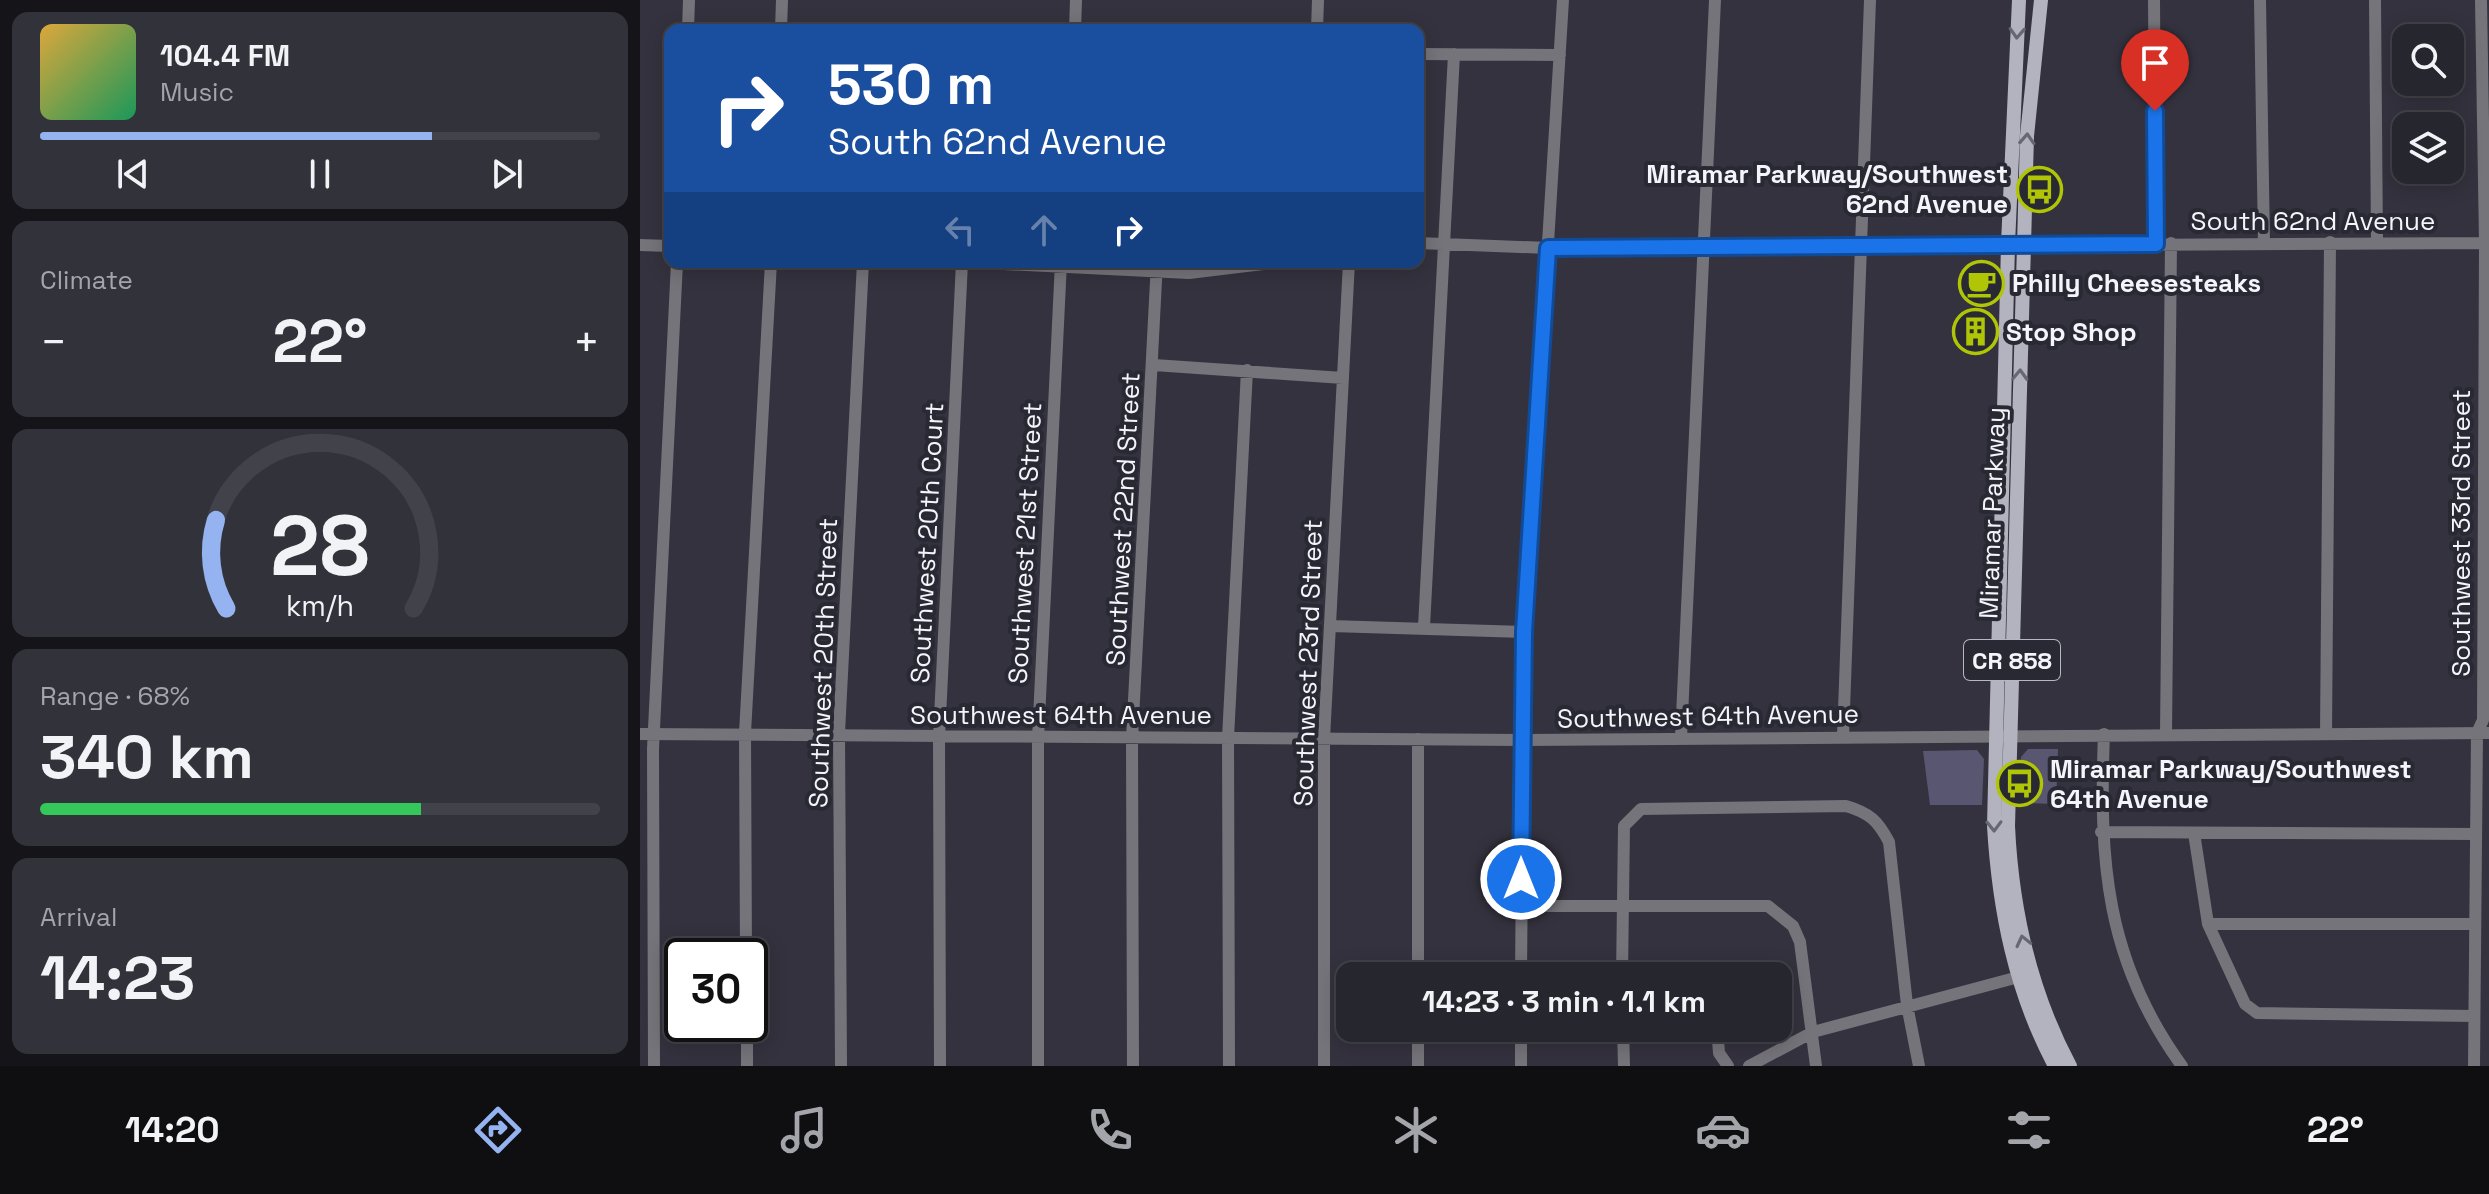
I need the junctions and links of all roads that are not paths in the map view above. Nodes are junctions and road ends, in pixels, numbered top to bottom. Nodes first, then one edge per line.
1 (689, 0) edge
2 (782, 0) edge
3 (1076, 0) edge
4 (1318, 0) edge
5 (1563, 0) edge
6 (1715, 0) edge
7 (1870, 0) edge
8 (2019, 0) edge
9 (2041, 0) edge
10 (2154, 0) edge
11 (2260, 0) edge
12 (2375, 0) edge
13 (2481, 0) edge
14 (688, 24) edge
15 (781, 24) edge
16 (1075, 24) edge
17 (1317, 24) edge
18 (1424, 54) edge
19 (1454, 54) junction
20 (1560, 55) junction
21 (2330, 242) junction
22 (1424, 243) edge
23 (1443, 243) junction
24 (2171, 243) junction
25 (2264, 243) junction
26 (2377, 243) junction
27 (2487, 243) edge
28 (2016, 244) junction
29 (2156, 244) junction
30 (640, 245) edge
31 (664, 246) edge
32 (1704, 247) junction
33 (1548, 248) junction
34 (1861, 248) junction
35 (677, 268) edge
36 (771, 268) edge
37 (863, 268) edge
38 (963, 268) edge
39 (1061, 268) edge
40 (1157, 268) edge
41 (1162, 268) edge
42 (1225, 268) edge
43 (1349, 268) edge
44 (1154, 365) junction
45 (1247, 370) junction
46 (1343, 378) junction
47 (2486, 461) edge
48 (2002, 508) junction
49 (2015, 564) junction
50 (1331, 626) junction
51 (1424, 627) junction
52 (1524, 632) junction
53 (745, 733) junction
54 (839, 733) junction
55 (2483, 733) edge
56 (640, 734) edge
57 (654, 734) junction
58 (2104, 734) junction
59 (2166, 734) junction
60 (2326, 734) junction
61 (2003, 736) junction
62 (1843, 737) junction
63 (939, 738) junction
64 (1132, 738) junction
65 (1228, 738) junction
66 (1681, 738) junction
67 (1038, 739) junction
68 (1324, 739) junction
69 (1418, 739) junction
70 (1521, 740) junction
71 (2101, 832) junction
72 (2194, 833) junction
73 (2476, 834) junction
74 (1521, 906) junction
75 (1621, 907) junction
76 (2208, 924) junction
77 (2474, 924) junction
78 (746, 938) edge
79 (1418, 962) edge
80 (1521, 962) edge
81 (1622, 962) edge
82 (2024, 976) junction
83 (1907, 1005) junction
84 (2474, 1016) junction
85 (1813, 1032) junction
86 (747, 1042) edge
87 (1418, 1042) edge
88 (1521, 1042) edge
89 (1623, 1042) edge
90 (1718, 1042) edge
91 (654, 1066) edge
92 (747, 1066) edge
93 (841, 1066) edge
94 (940, 1066) edge
95 (1038, 1066) edge
96 (1133, 1066) edge
97 (1229, 1066) edge
98 (1324, 1066) edge
99 (1418, 1066) edge
100 (1521, 1066) edge
101 (1624, 1066) edge
102 (1728, 1066) edge
103 (1749, 1066) edge
104 (1816, 1066) edge
105 (1919, 1066) edge
106 (2055, 1066) edge
107 (2070, 1066) edge
108 (2182, 1066) edge
109 (2474, 1066) edge

1 - 14 street
2 - 15 street
3 - 16 street
4 - 17 street
5 - 20 street
6 - 32 street
7 - 34 street
8 -> 28 main road, Miramar Parkway / CR 858
28 -> 9 main road, Miramar Parkway / CR 858
10 - 29 street
11 - 25 street
12 - 26 street
13 - 27 street, Southwest 33rd Street
18 - 19 street
19 - 20 street
19 - 23 street
20 - 33 street
21 - 25 street, South 62nd Avenue
21 - 26 street, South 62nd Avenue
21 - 60 street
22 - 23 street, South 62nd Avenue
23 - 33 street, South 62nd Avenue
23 - 51 street
24 - 25 street, South 62nd Avenue
24 - 29 street, South 62nd Avenue
24 - 59 street
26 - 27 street, South 62nd Avenue
27 - 47 street, Southwest 33rd Street
28 - 29 street, South 62nd Avenue
28 - 34 street, South 62nd Avenue
28 - 48 main road, Miramar Parkway / CR 858
49 -> 28 main road, Miramar Parkway / CR 858
30 - 31 street
32 - 33 street, South 62nd Avenue
32 - 34 street, South 62nd Avenue
32 - 66 street
33 - 52 street
34 - 62 street
35 - 57 street
36 - 53 street
37 - 54 street, Southwest 20th Street
38 - 63 street, Southwest 20th Court
39 - 67 street, Southwest 21st Street
40 - 44 street, Southwest 22nd Street
41 - 42 street
43 - 46 street, Southwest 23rd Street
44 - 45 street
44 - 64 street, Southwest 22nd Street
45 - 46 street
45 - 65 street
46 - 50 street, Southwest 23rd Street
47 - 55 street, Southwest 33rd Street
48 - 49 main road
48 - 61 main road, Miramar Parkway / CR 858
49 - 61 main road, Miramar Parkway / CR 858
50 - 51 street
50 - 68 street, Southwest 23rd Street
51 - 52 street
52 - 70 street
53 - 54 street, Southwest 64th Avenue
53 - 57 street, Southwest 64th Avenue
53 - 78 street
54 - 63 street, Southwest 64th Avenue
54 - 93 street, Southwest 20th Street
55 - 60 street, Southwest 64th Avenue
55 - 73 street, Southwest 33rd Street
56 - 57 street, Southwest 64th Avenue
57 - 91 street
58 - 59 street, Southwest 64th Avenue
58 - 61 street, Southwest 64th Avenue
58 - 71 street
59 - 60 street, Southwest 64th Avenue
61 - 62 street, Southwest 64th Avenue
61 - 82 main road, Miramar Parkway / CR 858
62 - 66 street, Southwest 64th Avenue
63 - 67 street, Southwest 64th Avenue
63 - 94 street, Southwest 20th Court
64 - 65 street, Southwest 64th Avenue
64 - 67 street, Southwest 64th Avenue
64 - 96 street, Southwest 22nd Street
65 - 68 street, Southwest 64th Avenue
65 - 97 street
66 - 70 street, Southwest 64th Avenue
67 - 95 street, Southwest 21st Street
68 - 69 street, Southwest 64th Avenue
68 - 98 street, Southwest 23rd Street
69 - 70 street, Southwest 64th Avenue
69 - 79 street
70 - 74 street
71 - 72 street
71 - 108 street
72 - 73 street
72 - 76 street
73 - 77 street, Southwest 33rd Street
74 - 75 street
74 - 80 street
75 - 81 street
75 - 83 street
75 - 85 street
76 - 77 street
76 - 84 street
77 - 84 street, Southwest 33rd Street
82 - 83 street
82 - 106 main road, Miramar Parkway / CR 858
82 - 107 main road, Miramar Parkway / CR 858
83 - 85 street
83 - 105 street
84 - 109 street, Southwest 33rd Street
85 - 103 street
85 - 104 street
86 - 92 street
87 - 99 street
88 - 100 street
89 - 101 street
90 - 102 street

